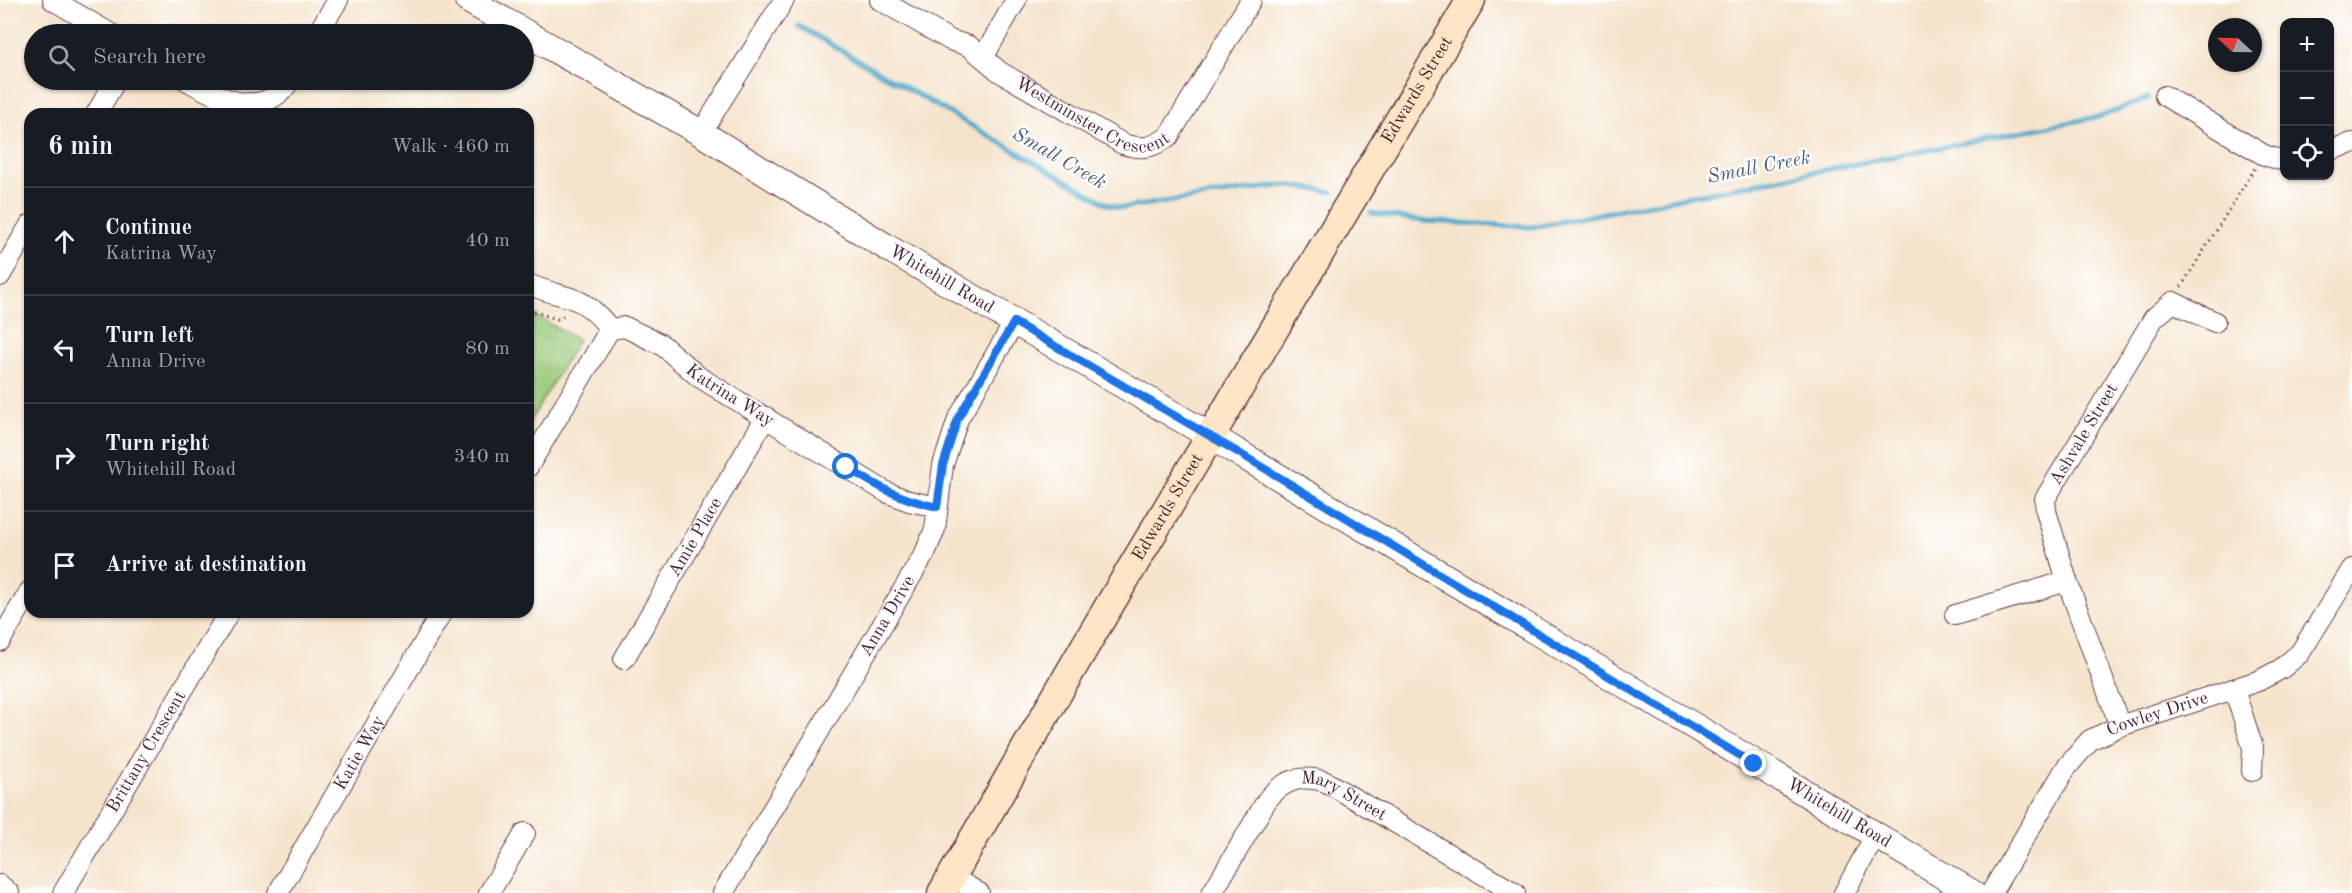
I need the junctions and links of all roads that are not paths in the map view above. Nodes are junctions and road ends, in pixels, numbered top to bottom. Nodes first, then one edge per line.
1 (53, 0) edge
2 (338, 0) edge
3 (468, 0) edge
4 (784, 0) edge
5 (880, 0) edge
6 (1016, 0) edge
7 (1251, 0) edge
8 (1471, 0) edge
9 (94, 24) edge
10 (323, 24) edge
11 (510, 24) edge
12 (534, 38) edge
13 (984, 56) junction
14 (110, 90) edge
15 (203, 90) edge
16 (282, 90) edge
17 (2165, 96) dead end
18 (276, 105) edge
19 (100, 108) edge
20 (701, 133) junction
21 (2352, 144) edge
22 (2334, 149) edge
23 (2280, 160) edge
24 (24, 235) edge
25 (0, 276) edge
26 (534, 286) edge
27 (1014, 322) junction
28 (2215, 322) dead end
29 (610, 328) junction
30 (766, 417) junction
31 (1212, 437) junction
32 (534, 457) edge
33 (937, 507) junction
34 (2352, 569) edge
35 (2067, 580) junction
36 (24, 601) edge
37 (1955, 615) dead end
38 (225, 618) edge
39 (438, 618) edge
40 (0, 641) edge
41 (624, 659) dead end
42 (2234, 689) junction
43 (2120, 726) junction
44 (2252, 771) dead end
45 (525, 833) dead end
46 (1875, 836) junction
47 (0, 885) edge
48 (947, 885) edge
49 (9, 893) edge
50 (63, 893) edge
51 (278, 893) edge
52 (489, 893) edge
53 (723, 893) edge
54 (978, 893) edge
55 (1212, 893) edge
56 (1515, 893) edge
57 (1844, 893) edge
58 (1972, 893) edge
59 (1991, 893) edge

1 - 9 street
2 - 10 street
3 - 11 street, Whitehill Road
4 - 20 street
5 - 13 street, Westminster Crescent
6 - 13 street
7 - 13 street, Westminster Crescent
8 - 31 main road, Edwards Street
12 - 20 street, Whitehill Road
14 - 19 street
15 - 18 street
16 - 18 street
17 - 23 street
20 - 27 street, Whitehill Road
21 - 22 street
24 - 25 street
26 - 29 street
27 - 31 street, Whitehill Road
27 - 33 street, Anna Drive
28 - 35 street, Ashvale Street
29 - 30 street, Katrina Way
29 - 32 street
30 - 33 street, Katrina Way
30 - 41 street, Amie Place
31 - 46 street, Whitehill Road
31 - 48 main road, Edwards Street
33 - 53 street, Anna Drive
34 - 42 street, Cowley Drive
35 - 37 street
35 - 43 street, Ashvale Street
36 - 40 street
38 - 50 street, Brittany Crescent
39 - 51 street, Katie Way
42 - 43 street, Cowley Drive
42 - 44 street
43 - 59 street, Cowley Drive
45 - 52 street
46 - 57 street
46 - 58 street, Whitehill Road
47 - 49 street
48 - 54 street
55 - 56 street, Mary Street

